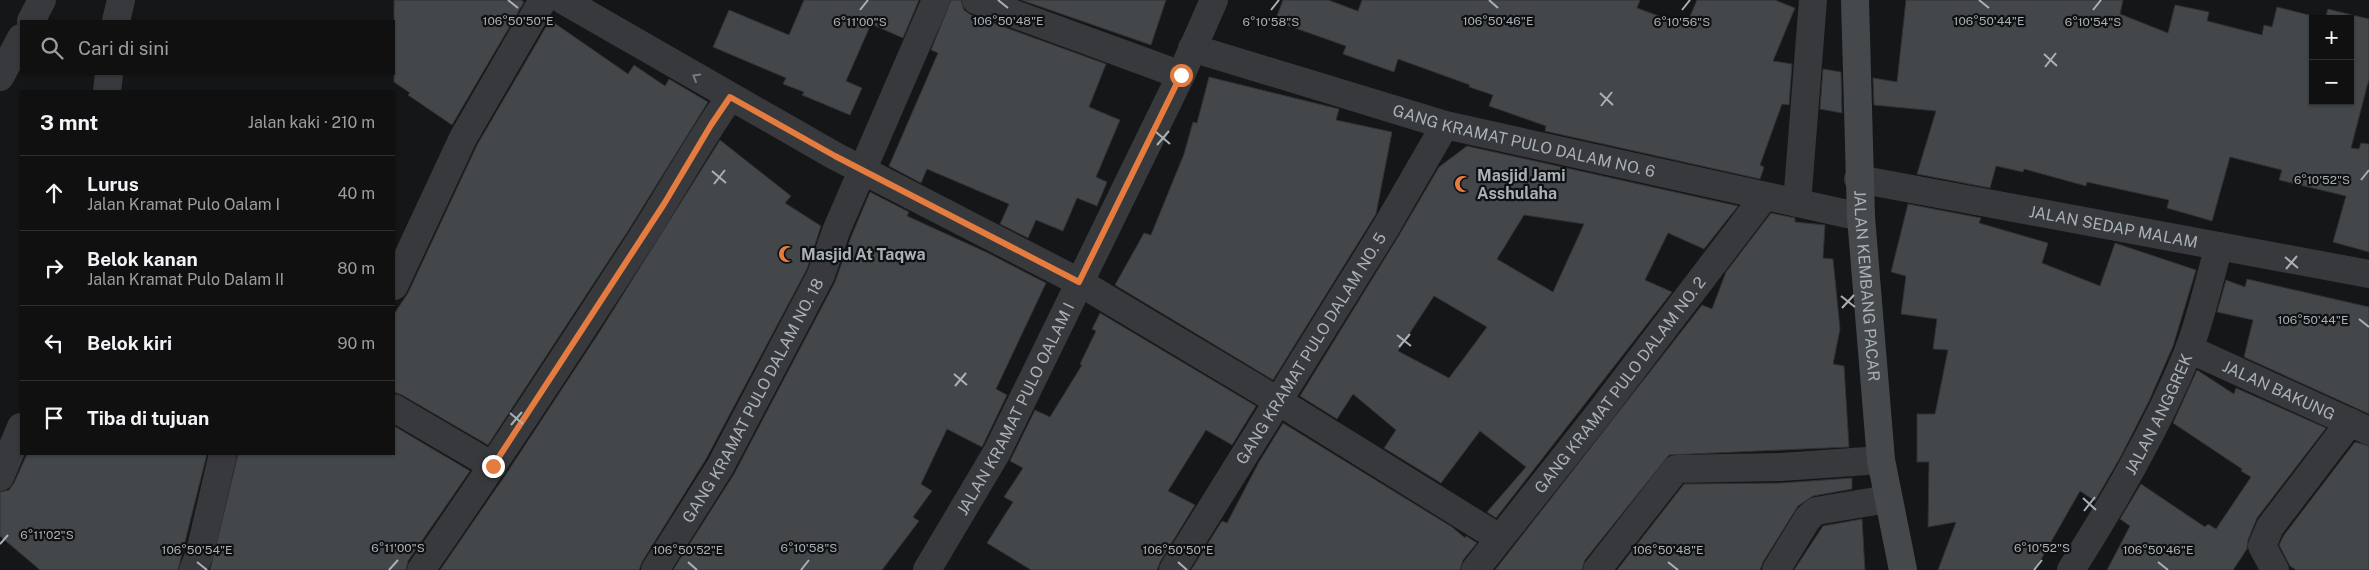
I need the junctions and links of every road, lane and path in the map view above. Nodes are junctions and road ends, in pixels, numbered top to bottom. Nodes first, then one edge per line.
1 (42, 0) edge
2 (120, 0) edge
3 (543, 0) edge
4 (563, 0) edge
5 (936, 0) edge
6 (976, 0) edge
7 (1214, 0) edge
8 (1813, 0) edge
9 (1856, 0) edge
10 (32, 20) edge
11 (116, 20) edge
12 (20, 40) edge
13 (1192, 48) junction
14 (109, 75) edge
15 (1181, 75) junction
16 (0, 77) edge
17 (106, 90) edge
18 (730, 97) junction
19 (1445, 125) junction
20 (863, 170) junction
21 (1858, 179) junction
22 (1764, 197) junction
23 (1803, 204) junction
24 (1855, 216) junction
25 (2219, 246) junction
26 (2369, 274) edge
27 (1079, 282) junction
28 (395, 284) edge
29 (2188, 350) junction
30 (1278, 400) junction
31 (395, 409) edge
32 (2359, 426) edge
33 (20, 429) edge
34 (223, 455) edge
35 (1865, 461) junction
36 (493, 466) junction
37 (0, 477) edge
38 (1870, 502) junction
39 (1499, 538) junction
40 (193, 570) edge
41 (421, 570) edge
42 (655, 570) edge
43 (927, 570) edge
44 (1172, 570) edge
45 (1475, 570) edge
46 (1596, 570) edge
47 (1776, 570) edge
48 (1903, 570) edge
49 (2071, 570) edge
50 (2275, 570) edge

1 - 10 street
2 - 11 street
3 - 28 street
18 -> 4 street
5 - 20 street, GANG KRAMAT PULO DALAM NO. 18
6 - 15 street
7 - 13 street, JALAN KRAMAT PULO OALAM I
8 - 23 street
9 - 21 street, JALAN KEMBANG PACAR
12 - 16 street
13 - 15 street, JALAN KRAMAT PULO OALAM I
13 - 19 street, GANG KRAMAT PULO DALAM NO. 6
14 - 17 street
15 - 27 street, JALAN KRAMAT PULO OALAM I
18 - 20 street
18 - 36 street
19 - 22 street, GANG KRAMAT PULO DALAM NO. 6
19 - 30 street, GANG KRAMAT PULO DALAM NO. 5
20 - 27 street
20 - 42 street, GANG KRAMAT PULO DALAM NO. 18
21 - 24 street, JALAN KEMBANG PACAR
21 - 25 street, JALAN SEDAP MALAM
22 - 23 street, GANG KRAMAT PULO DALAM NO. 6
22 - 39 street, GANG KRAMAT PULO DALAM NO. 2
23 - 24 street, GANG KRAMAT PULO DALAM NO. 6
24 - 35 street, JALAN KEMBANG PACAR
25 - 26 street, JALAN SEDAP MALAM
25 - 29 street, JALAN ANGGREK
27 - 30 street
27 - 43 street, JALAN KRAMAT PULO OALAM I
29 - 32 street, JALAN BAKUNG
29 - 49 street, JALAN ANGGREK
30 - 39 street
30 - 44 street, GANG KRAMAT PULO DALAM NO. 5
31 - 36 street
32 - 50 street
33 - 37 street
34 - 40 street
35 - 38 street, JALAN KEMBANG PACAR
35 - 46 street
36 - 41 street
38 - 47 street
38 - 48 street, JALAN KEMBANG PACAR
39 - 45 street, GANG KRAMAT PULO DALAM NO. 2

